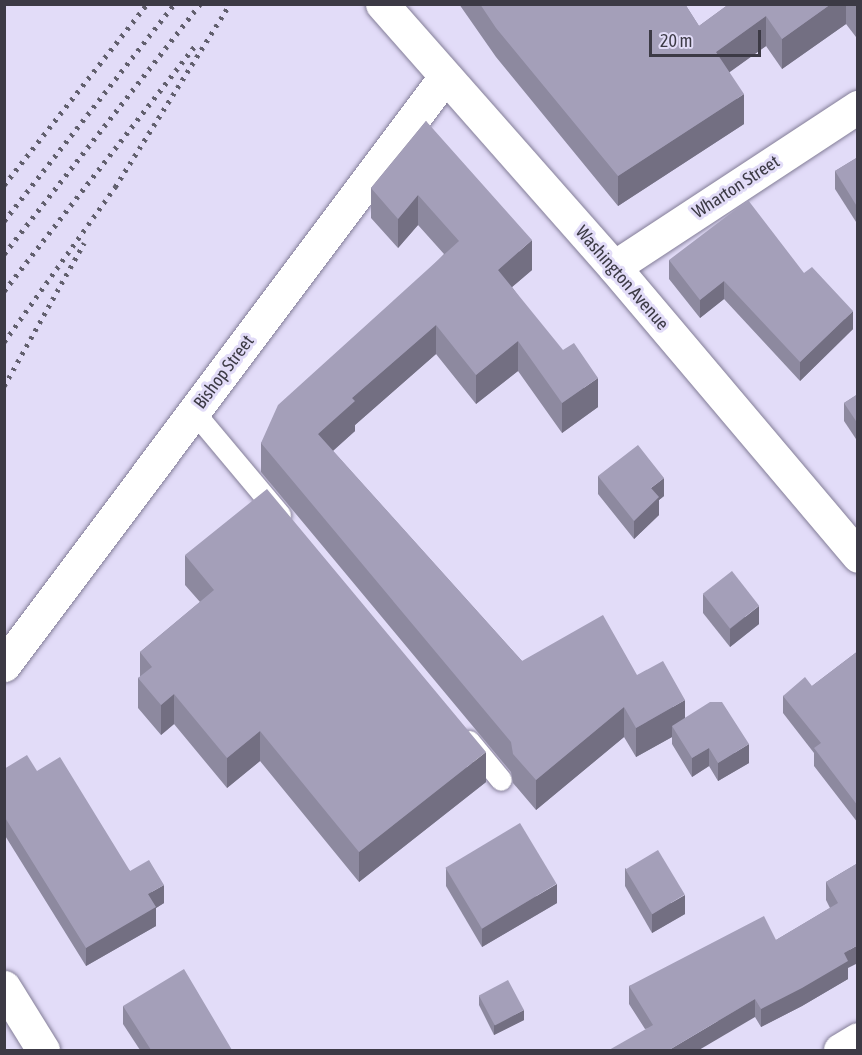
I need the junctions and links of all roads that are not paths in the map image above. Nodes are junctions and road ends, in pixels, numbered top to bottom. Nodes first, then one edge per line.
1 (382, 4) edge
2 (444, 78) junction
3 (858, 106) edge
4 (614, 267) junction
5 (194, 412) junction
6 (294, 532) edge
7 (858, 556) edge
8 (4, 665) edge
9 (455, 725) edge
10 (501, 780) dead end
11 (4, 987) edge
12 (858, 1039) edge
13 (43, 1050) edge
14 (840, 1050) edge

1 - 2 street, Washington Avenue
2 - 4 street, Washington Avenue
2 - 5 street, Bishop Street
3 - 4 street, Wharton Street
4 - 7 street, Washington Avenue
5 - 6 lane
5 - 8 street, Bishop Street
9 - 10 lane
11 - 13 street
12 - 14 street

